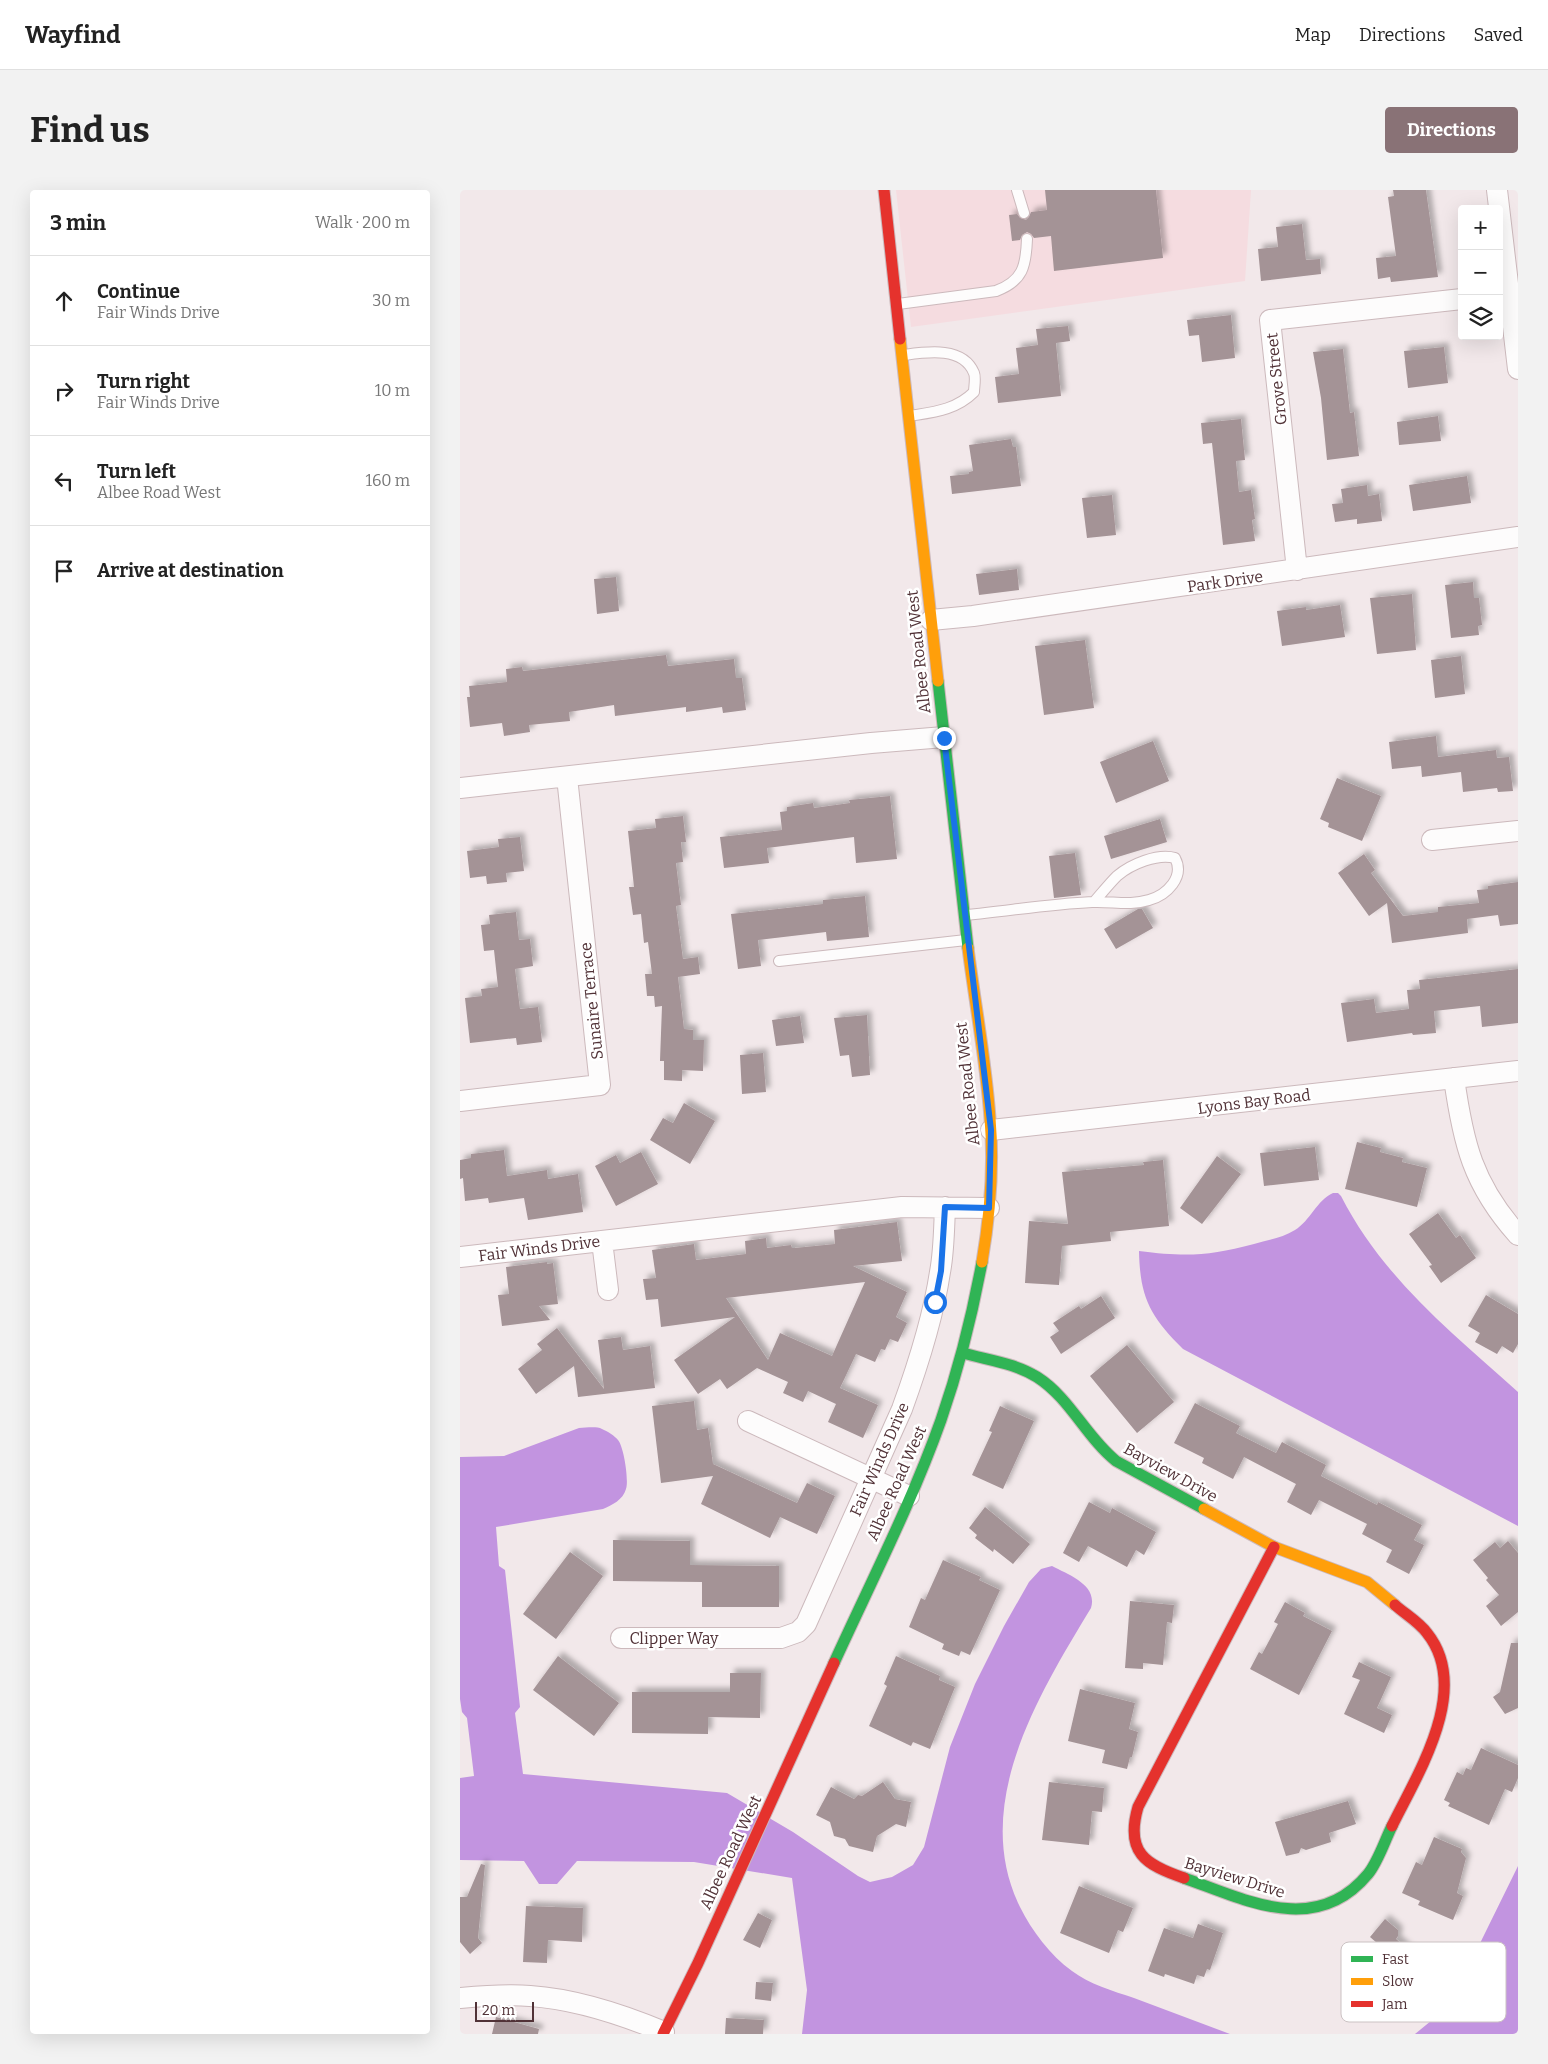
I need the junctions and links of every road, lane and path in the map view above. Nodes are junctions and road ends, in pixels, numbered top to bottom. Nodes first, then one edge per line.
1 (884, 190) edge
2 (1017, 190) edge
3 (1498, 190) edge
4 (1024, 213) dead end
5 (1510, 221) edge
6 (1027, 239) dead end
7 (1504, 295) edge
8 (1458, 299) edge
9 (897, 304) junction
10 (902, 355) junction
11 (1518, 369) edge
12 (909, 416) junction
13 (1518, 537) edge
14 (1297, 570) junction
15 (931, 620) junction
16 (944, 738) junction
17 (567, 777) junction
18 (460, 788) edge
19 (1518, 831) edge
20 (1432, 840) dead end
21 (1094, 902) junction
22 (965, 915) junction
23 (968, 940) junction
24 (779, 961) dead end
25 (1518, 1071) edge
26 (1454, 1078) junction
27 (460, 1101) edge
28 (991, 1130) junction
29 (945, 1207) junction
30 (989, 1208) junction
31 (1518, 1236) edge
32 (602, 1241) junction
33 (460, 1257) edge
34 (608, 1290) dead end
35 (963, 1353) junction
36 (748, 1421) dead end
37 (870, 1479) junction
38 (909, 1496) junction
39 (1274, 1547) junction
40 (622, 1638) dead end
41 (728, 1638) joint
42 (460, 1998) edge
43 (663, 2033) edge

1 - 9 street, Albee Road West
2 - 4 lane
3 - 5 street
5 - 7 street
6 - 9 lane
7 - 11 street
8 - 14 street, Grove Street
9 - 10 street, Albee Road West
10 - 12 street, Albee Road West
10 - 12 lane
12 - 15 street, Albee Road West
13 - 14 street, Park Drive
14 - 15 street, Park Drive
15 - 16 street, Albee Road West
16 - 17 street
16 - 22 street, Albee Road West
17 - 18 street
17 - 27 street, Sunaire Terrace
19 - 20 street
21 - 21 lane
21 - 22 lane
22 - 23 street, Albee Road West
23 - 24 lane
23 - 28 street, Albee Road West
25 - 26 street, Lyons Bay Road
26 - 28 street, Lyons Bay Road
26 - 31 street
28 - 30 street, Albee Road West
29 - 30 street, Fair Winds Drive
29 - 32 street, Fair Winds Drive
29 - 37 street, Fair Winds Drive
30 - 35 street, Albee Road West
32 - 33 street, Fair Winds Drive
32 - 34 street
35 - 38 street, Albee Road West
35 - 39 street, Bayview Drive
36 - 37 street
37 - 38 street
37 - 41 street, Fair Winds Drive
38 - 43 street, Albee Road West
39 - 39 street, Bayview Drive
40 - 41 street, Clipper Way
42 - 43 street

